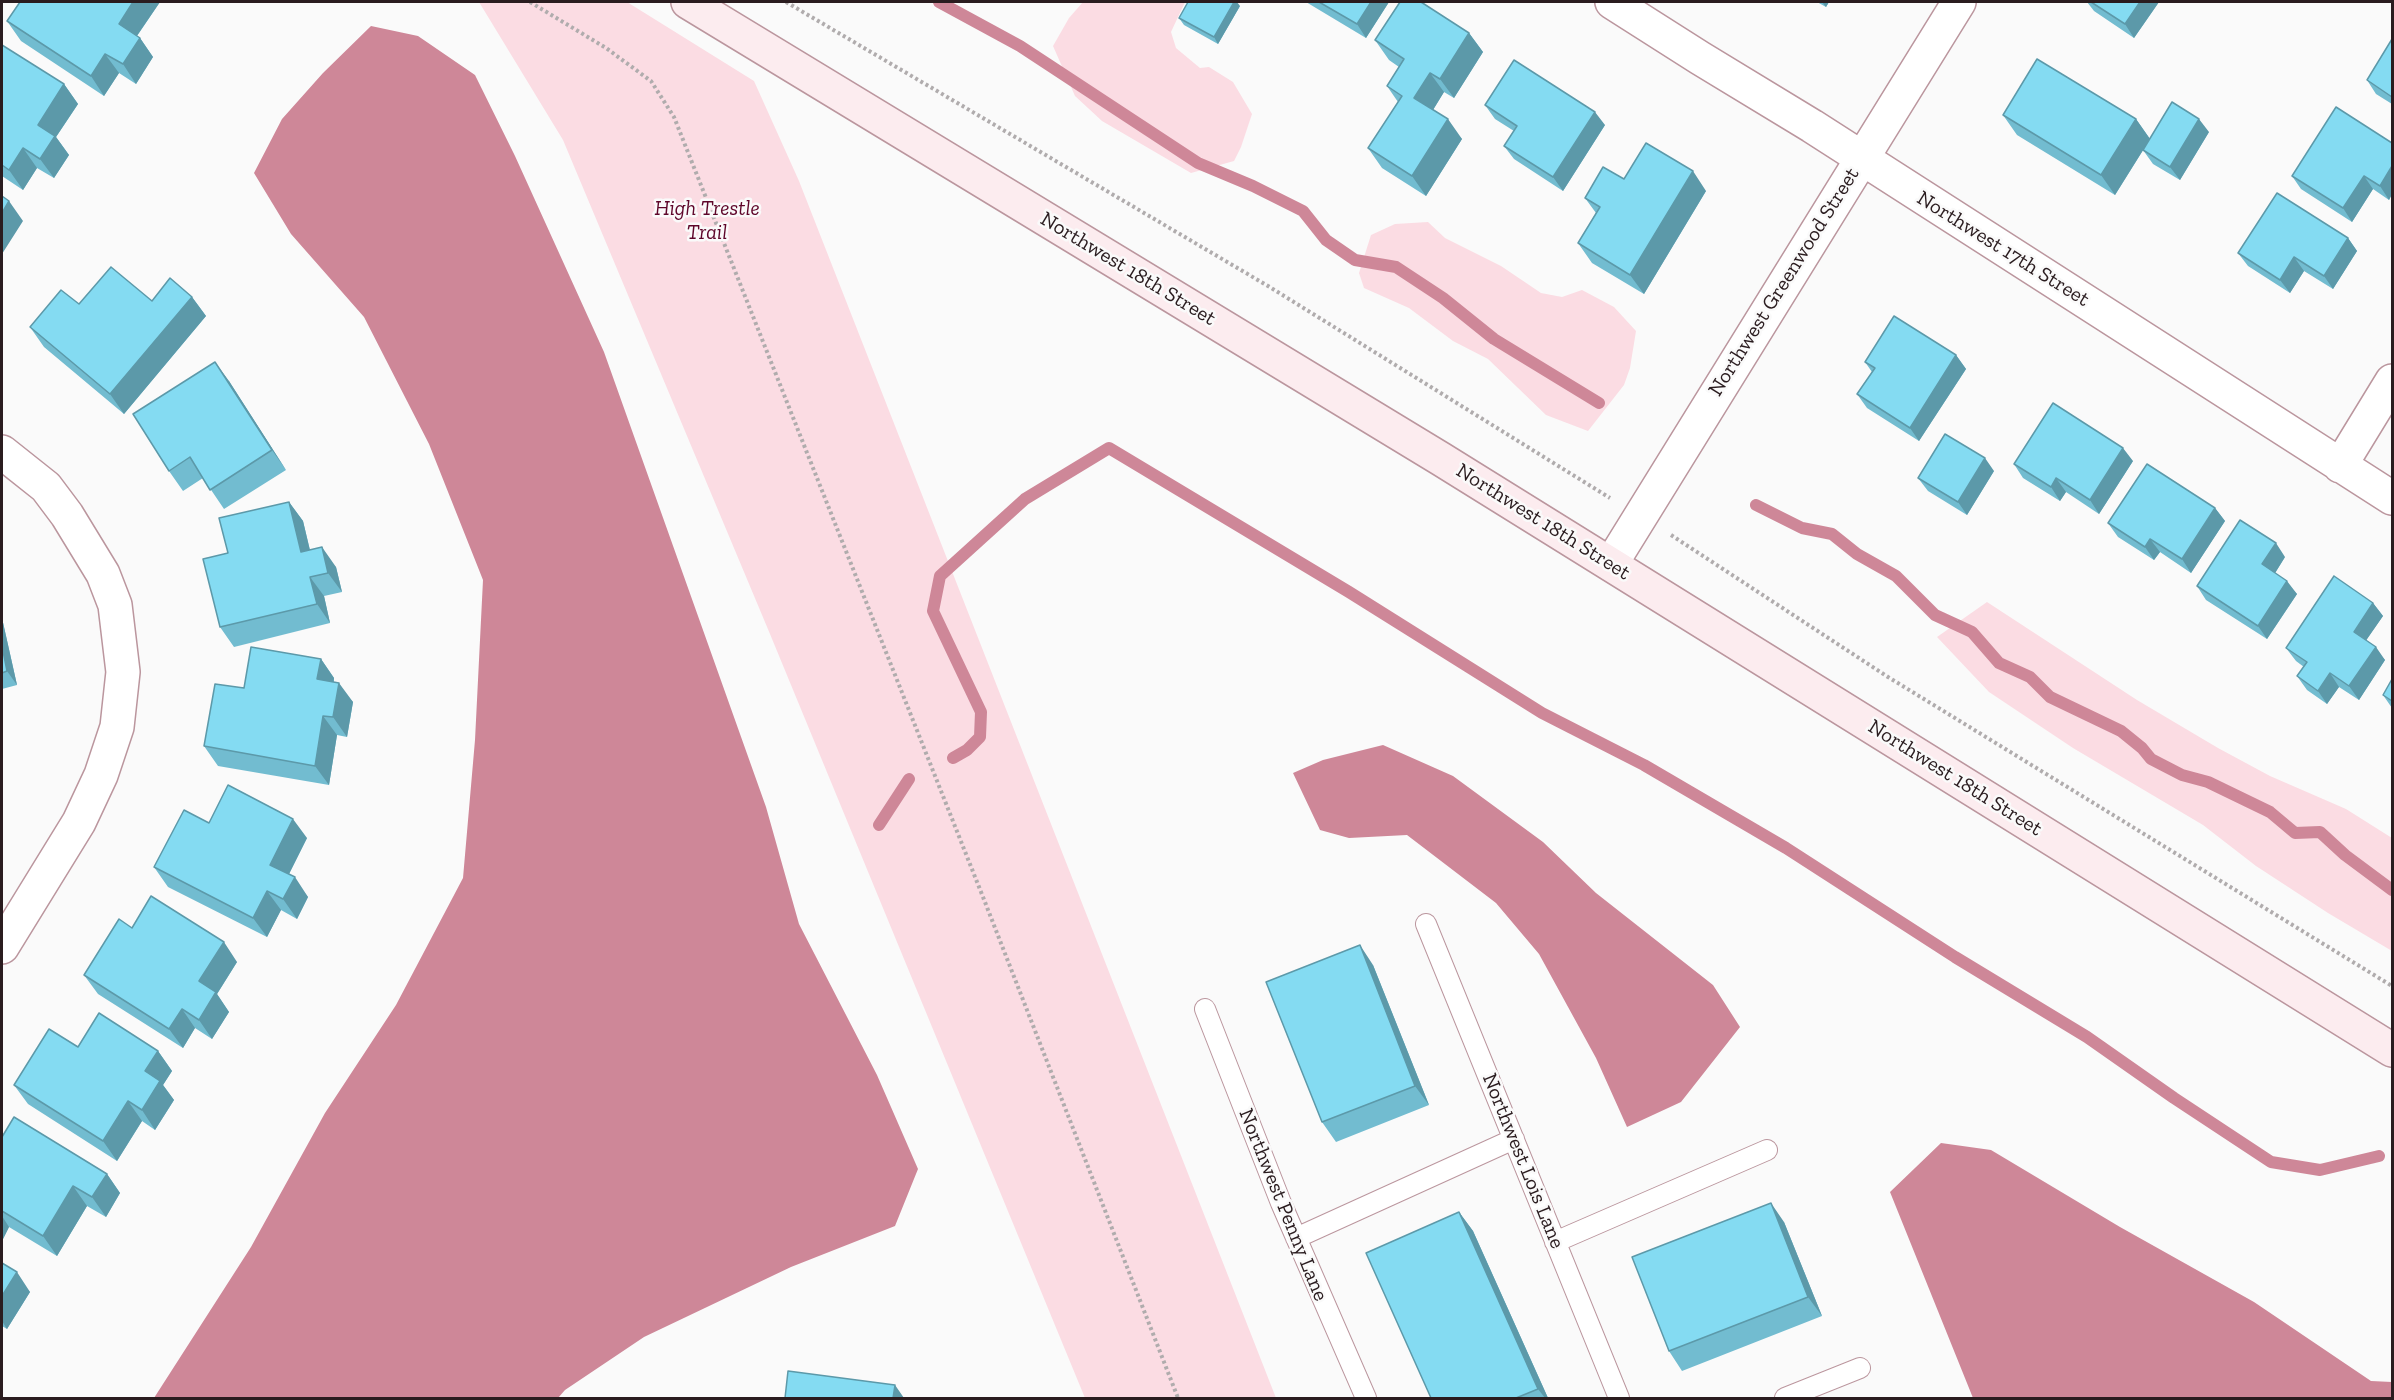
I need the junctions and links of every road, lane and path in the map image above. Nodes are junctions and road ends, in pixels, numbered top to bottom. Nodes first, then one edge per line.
1 (530, 2) edge
2 (688, 2) edge
3 (786, 2) edge
4 (1612, 2) edge
5 (1959, 2) edge
6 (1861, 159) junction
7 (2392, 381) edge
8 (2, 452) edge
9 (2340, 466) junction
10 (2392, 498) edge
11 (1639, 517) junction
12 (1611, 564) junction
13 (1426, 924) dead end
14 (2, 947) edge
15 (2392, 986) edge
16 (1205, 1010) dead end
17 (2392, 1050) edge
18 (1514, 1139) junction
19 (1767, 1150) dead end
20 (1296, 1238) junction
21 (1555, 1242) junction
22 (1860, 1368) dead end
23 (1178, 1398) edge
24 (1366, 1398) edge
25 (1619, 1398) edge
26 (1785, 1398) edge

1 - 23 path
2 - 12 main road, Northwest 18th Street
3 - 11 path
4 - 6 street, Northwest 17th Street
5 - 6 street, Northwest Greenwood Street
6 - 9 street, Northwest 17th Street
6 - 11 street, Northwest Greenwood Street
7 - 9 street
8 - 14 street
9 - 10 street, Northwest 17th Street
11 - 12 street, Northwest Greenwood Street
11 - 15 path
12 - 17 main road, Northwest 18th Street
13 - 18 lane, Northwest Lois Lane
16 - 20 lane, Northwest Penny Lane
18 - 20 lane
18 - 21 lane, Northwest Lois Lane
19 - 21 lane
20 - 24 lane, Northwest Penny Lane
21 - 25 lane, Northwest Lois Lane
22 - 26 lane

